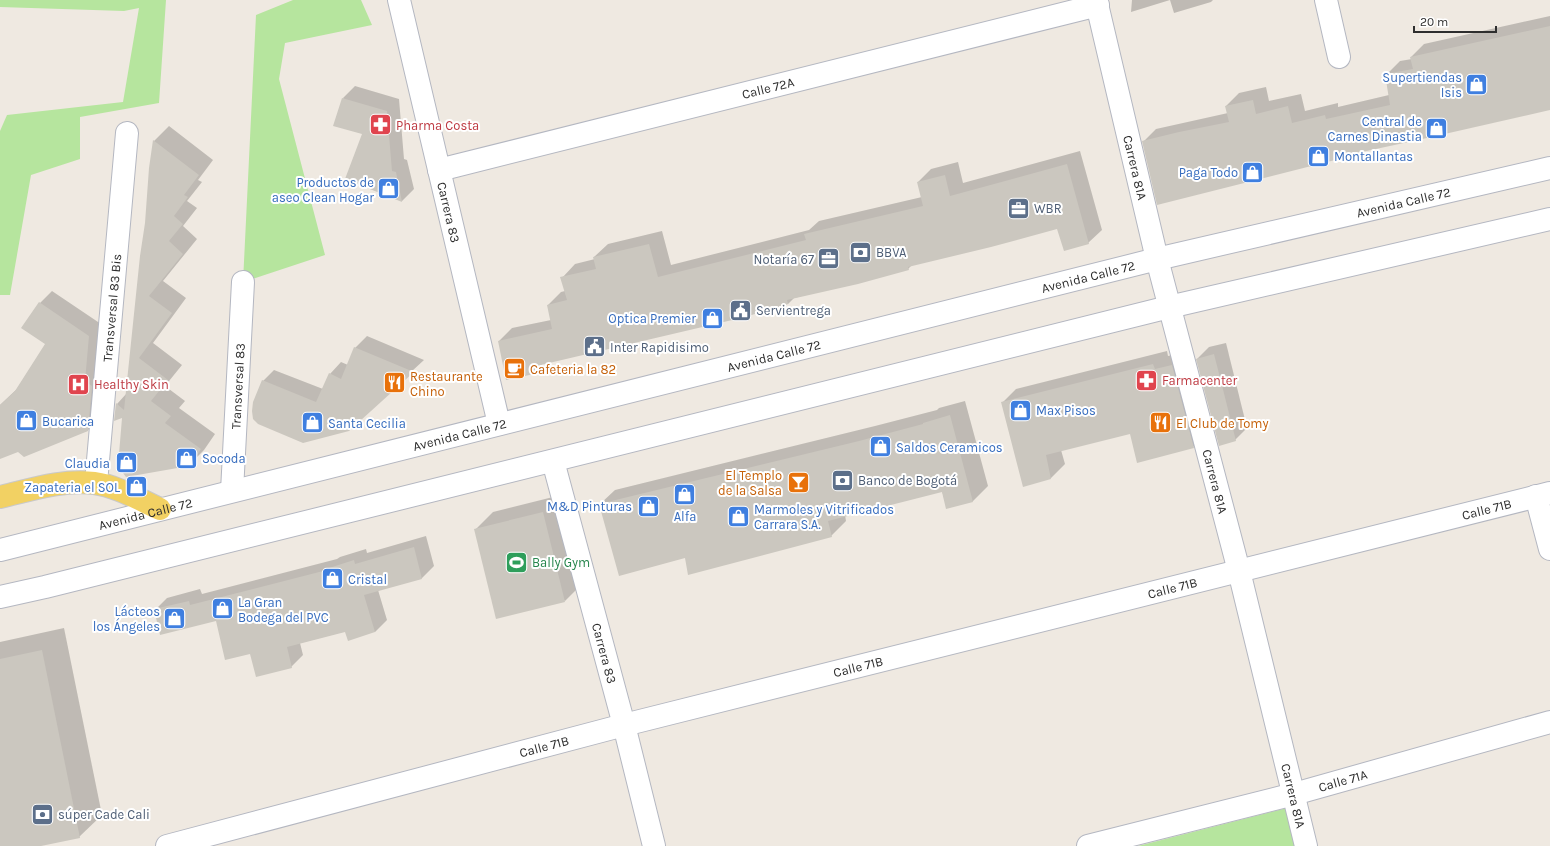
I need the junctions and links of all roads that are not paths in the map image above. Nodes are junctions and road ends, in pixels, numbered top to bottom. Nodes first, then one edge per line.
1 (399, 0) edge
2 (1326, 0) edge
3 (1097, 3) edge
4 (1339, 56) dead end
5 (127, 133) dead end
6 (1550, 168) edge
7 (439, 170) junction
8 (1550, 219) edge
9 (1157, 259) junction
10 (243, 282) dead end
11 (1169, 308) junction
12 (499, 424) junction
13 (553, 461) junction
14 (96, 483) junction
15 (232, 491) junction
16 (1543, 495) edge
17 (0, 497) edge
18 (160, 509) junction
19 (1550, 549) edge
20 (0, 550) edge
21 (1239, 571) junction
22 (0, 597) edge
23 (1550, 722) edge
24 (624, 725) junction
25 (1294, 794) junction
26 (167, 846) edge
27 (654, 846) edge
28 (1088, 846) edge
29 (1306, 846) edge

1 - 7 street, Carrera 83
2 - 4 street
3 - 7 street, Calle 72A
3 - 9 street, Carrera 81A
5 - 14 street, Transversal 83 Bis
6 - 9 street, Avenida Calle 72
7 - 12 street, Carrera 83
8 - 11 street
9 - 11 street, Carrera 81A
9 - 12 street, Avenida Calle 72
10 - 15 street, Transversal 83
11 - 13 street
11 - 21 street, Carrera 81A
12 - 15 street, Avenida Calle 72
13 - 22 street
13 - 24 street, Carrera 83
14 - 17 main road
14 - 18 main road
15 - 18 street, Avenida Calle 72
16 - 19 street
16 - 21 street, Calle 71B
18 - 20 street, Avenida Calle 72
21 - 24 street, Calle 71B
21 - 25 street, Carrera 81A
23 - 25 street, Calle 71A
24 - 26 street, Calle 71B
24 - 27 street, Carrera 83
25 - 28 street, Calle 71A
25 - 29 street, Carrera 81A

